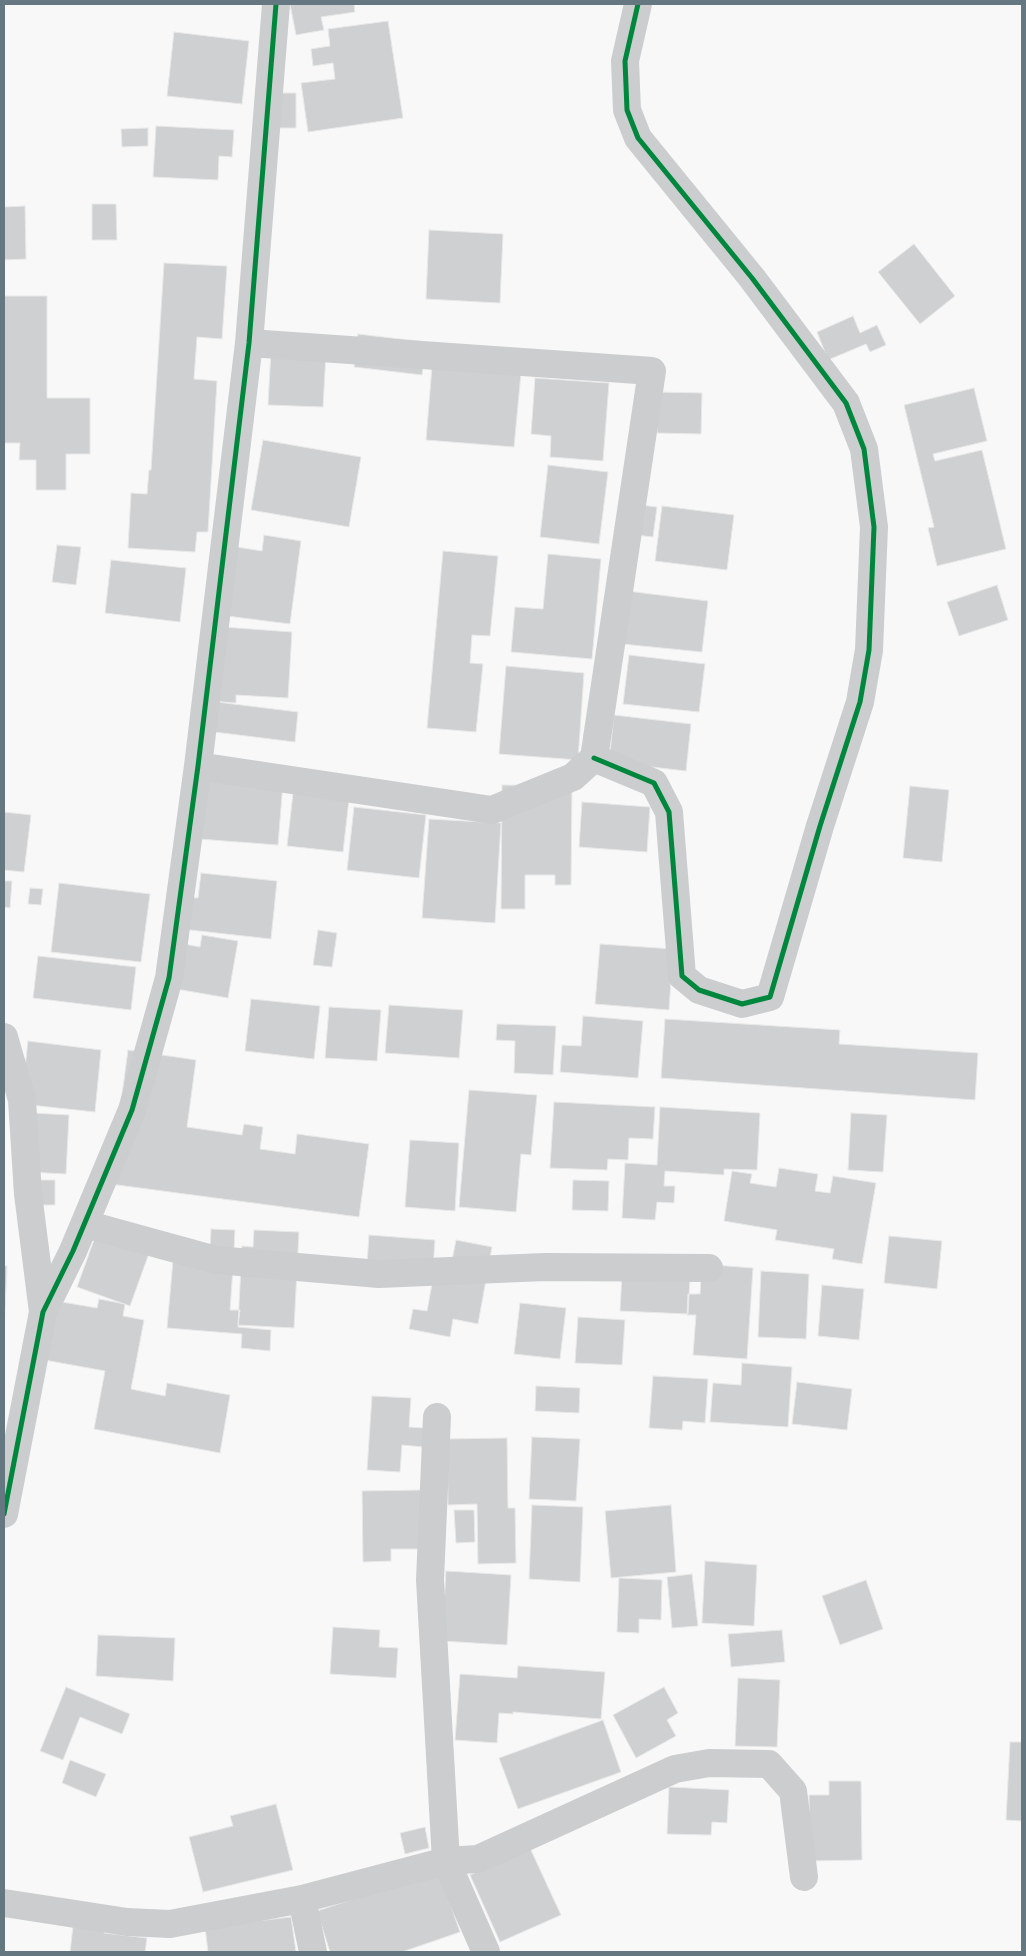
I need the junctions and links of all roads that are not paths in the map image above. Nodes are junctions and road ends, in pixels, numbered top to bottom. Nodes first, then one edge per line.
1 (276, 4) edge
2 (638, 4) edge
3 (250, 343) junction
4 (594, 758) junction
5 (198, 766) junction
6 (4, 1037) edge
7 (85, 1224) junction
8 (709, 1268) dead end
9 (43, 1312) junction
10 (437, 1417) dead end
11 (4, 1514) edge
12 (446, 1861) junction
13 (804, 1877) dead end
14 (302, 1899) junction
15 (4, 1903) edge
16 (313, 1952) edge
17 (486, 1952) edge

1 - 3 street
2 - 4 street
3 - 4 street
3 - 5 street
4 - 5 street
5 - 7 street
6 - 9 street
7 - 8 street
7 - 9 street
9 - 11 street
10 - 12 street
12 - 13 street
12 - 14 street
12 - 17 street
14 - 15 street
14 - 16 street

